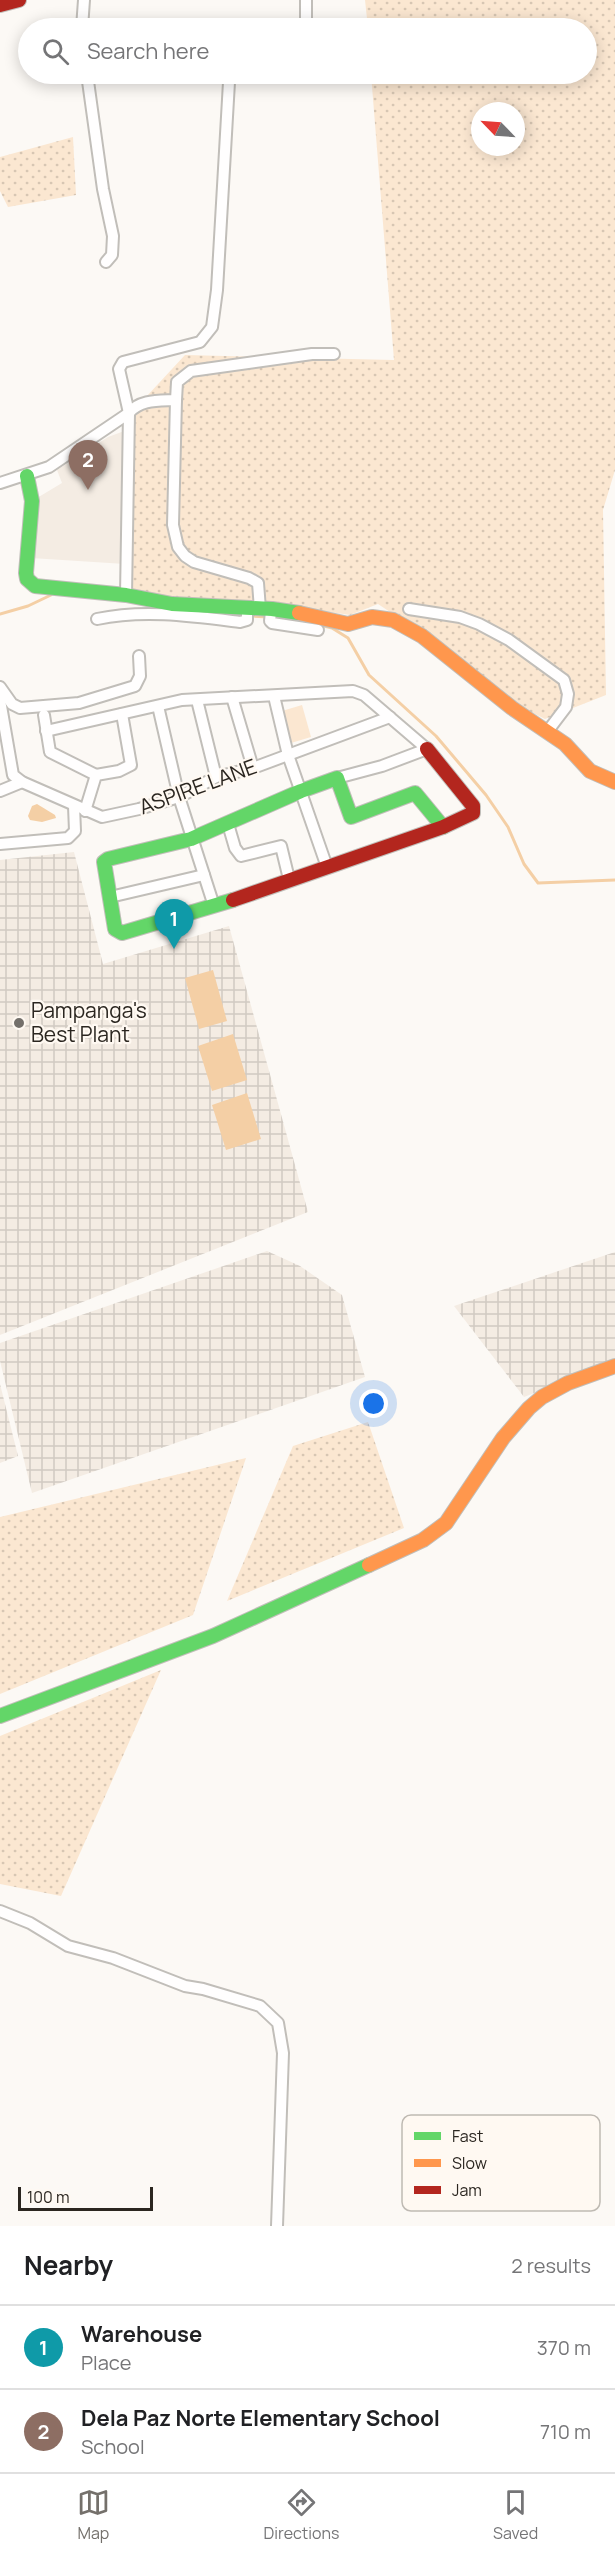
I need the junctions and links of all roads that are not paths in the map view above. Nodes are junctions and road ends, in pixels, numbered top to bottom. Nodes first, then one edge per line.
1 (19, 0) edge
2 (84, 0) edge
3 (306, 0) edge
4 (0, 5) edge
5 (83, 18) edge
6 (306, 18) edge
7 (88, 84) edge
8 (229, 84) edge
9 (106, 262) dead end
10 (334, 354) dead end
11 (176, 400) junction
12 (129, 413) junction
13 (27, 476) junction
14 (0, 483) edge
15 (126, 595) junction
16 (409, 609) dead end
17 (259, 612) junction
18 (97, 620) dead end
19 (302, 621) junction
20 (318, 630) dead end
21 (139, 656) dead end
22 (0, 687) edge
23 (274, 696) junction
24 (232, 697) junction
25 (0, 700) edge
26 (197, 700) junction
27 (158, 706) junction
28 (122, 714) junction
29 (44, 715) dead end
30 (390, 717) junction
31 (46, 731) junction
32 (547, 732) junction
33 (427, 749) junction
34 (288, 755) junction
35 (253, 768) junction
36 (96, 775) junction
37 (216, 777) junction
38 (337, 778) junction
39 (22, 782) junction
40 (615, 782) edge
41 (0, 791) edge
42 (301, 791) junction
43 (179, 797) junction
44 (74, 806) junction
45 (85, 811) junction
46 (228, 824) junction
47 (443, 827) junction
48 (191, 839) junction
49 (0, 844) edge
50 (327, 867) junction
51 (204, 874) junction
52 (289, 879) junction
53 (110, 897) junction
54 (214, 906) junction
55 (615, 1366) edge
56 (0, 1716) edge
57 (0, 1911) edge
58 (277, 2226) edge

1 - 4 main road
2 - 5 street
3 - 6 street
7 - 9 street
8 - 12 street
10 - 11 street
11 - 12 street
11 - 17 street
12 - 13 street
12 - 15 street
13 - 14 street
13 - 15 main road
15 - 17 main road
16 - 32 street
17 - 18 street
17 - 19 main road
19 - 20 street
19 - 32 main road
21 - 22 street
23 - 24 street
23 - 30 street
23 - 34 street
24 - 26 street
24 - 35 street
25 - 39 street
26 - 27 street
26 - 37 street
27 - 28 street
27 - 43 street
28 - 31 street
28 - 36 street
29 - 31 street
30 - 33 street
30 - 34 street, ASPIRE LANE
31 - 36 street
32 - 40 main road
33 - 38 street
33 - 47 main road
34 - 35 street, ASPIRE LANE
34 - 42 street
35 - 37 street, ASPIRE LANE
36 - 45 street
37 - 43 street, ASPIRE LANE
38 - 42 main road
38 - 47 main road
39 - 41 street
39 - 44 street, ASPIRE LANE
42 - 46 main road
42 - 50 street
43 - 45 street, ASPIRE LANE
43 - 48 street
44 - 45 street, ASPIRE LANE
44 - 49 street
46 - 48 main road
46 - 52 street
47 - 50 main road
48 - 51 street
48 - 53 main road
50 - 52 main road
51 - 53 street
51 - 54 street
52 - 54 main road
53 - 54 main road
55 - 56 main road
57 - 58 street

